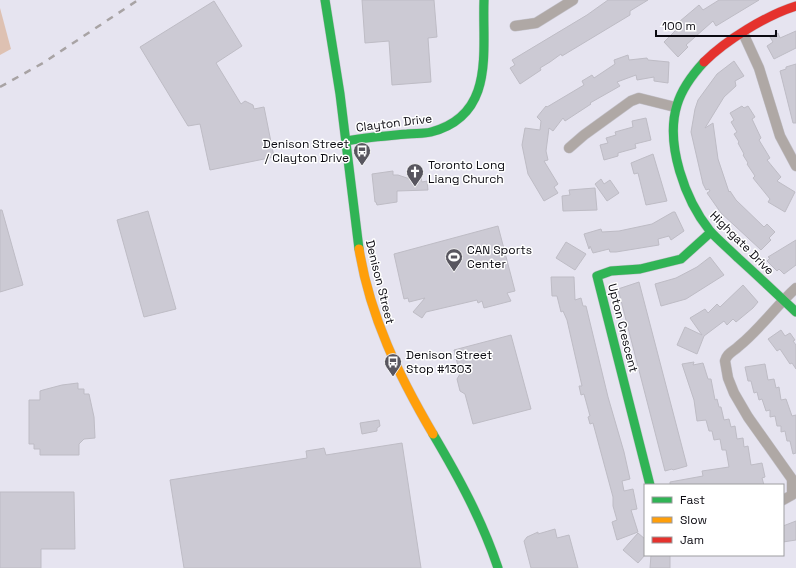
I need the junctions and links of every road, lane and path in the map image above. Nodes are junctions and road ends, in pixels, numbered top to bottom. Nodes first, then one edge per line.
1 (325, 0) edge
2 (484, 0) edge
3 (573, 0) edge
4 (796, 6) edge
5 (515, 26) dead end
6 (743, 34) junction
7 (675, 107) junction
8 (346, 142) junction
9 (570, 148) dead end
10 (796, 166) edge
11 (711, 232) junction
12 (796, 288) edge
13 (782, 300) junction
14 (796, 312) edge
15 (650, 484) edge
16 (784, 499) edge
17 (498, 568) edge

1 - 8 street, Denison Street
2 - 8 street, Clayton Drive
3 - 5 street
4 - 6 street, Highgate Drive
6 - 7 street, Highgate Drive
6 - 10 street
7 - 9 street
7 - 11 street, Highgate Drive
8 - 17 street, Denison Street
11 - 13 street, Highgate Drive
11 - 15 street, Upton Crescent
12 - 13 street
13 - 14 street, Highgate Drive
13 - 16 street

